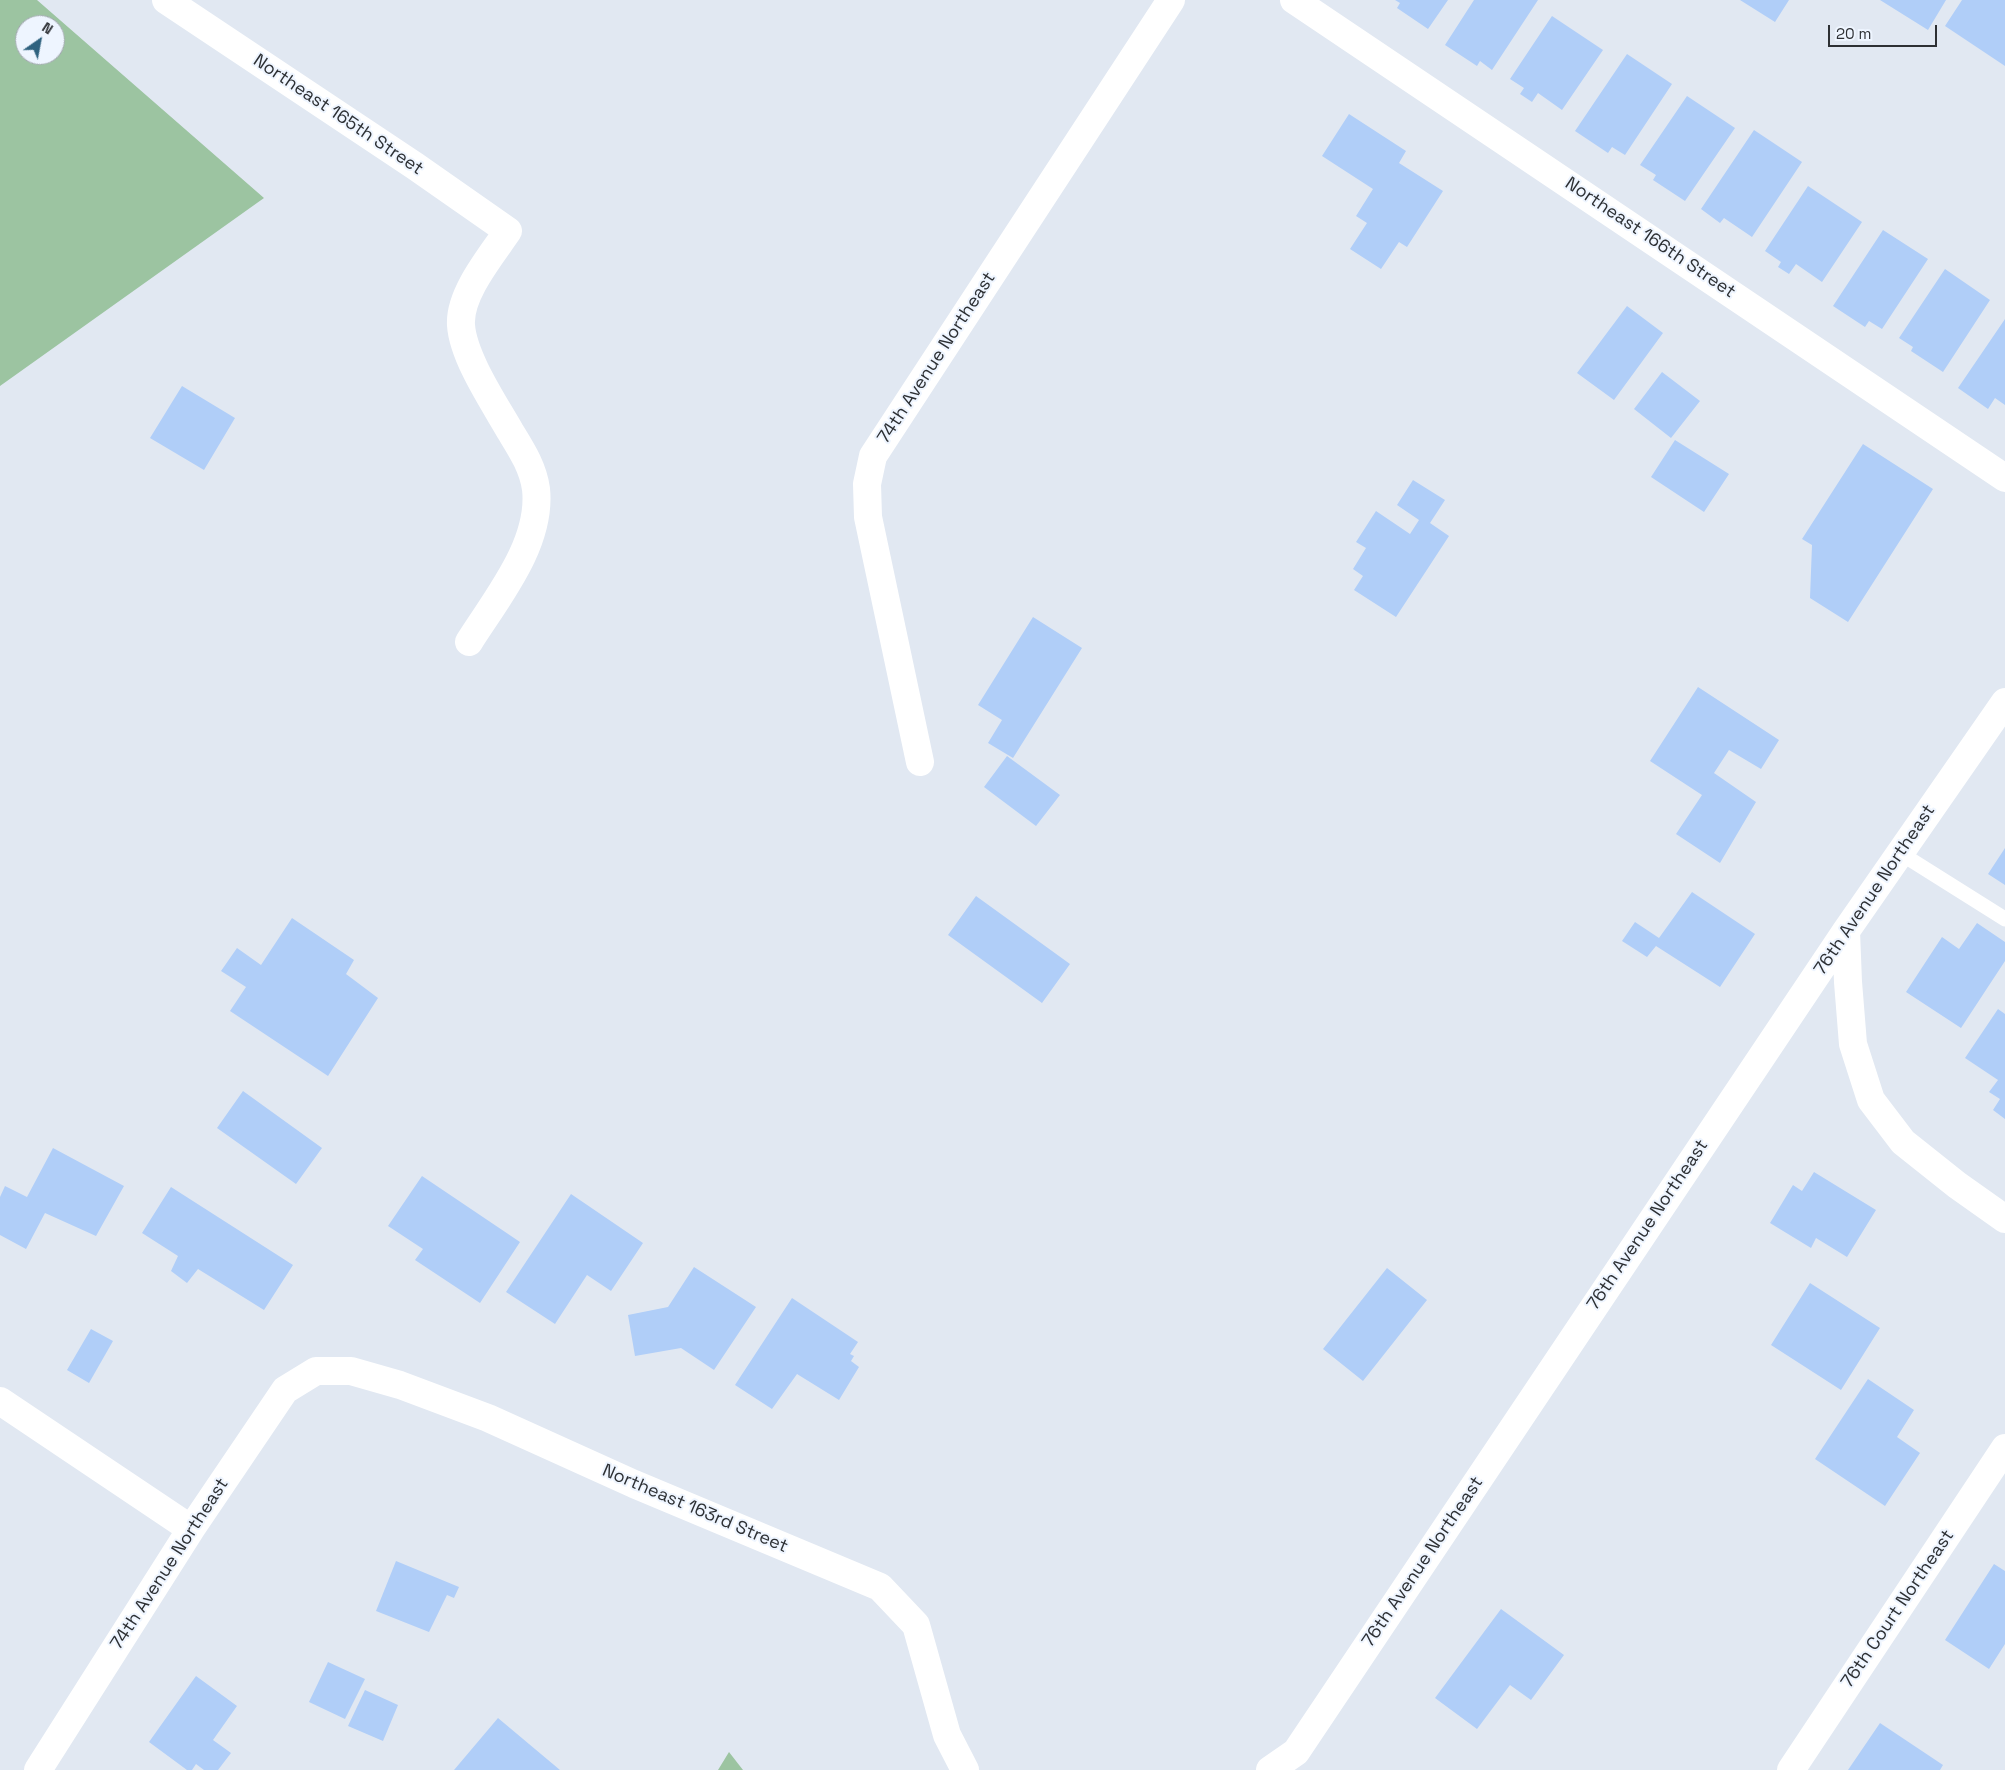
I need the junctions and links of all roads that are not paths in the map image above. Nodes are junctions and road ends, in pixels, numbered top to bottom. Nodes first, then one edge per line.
1 (166, 0) edge
2 (1171, 0) edge
3 (1294, 0) edge
4 (2005, 478) edge
5 (469, 642) dead end
6 (2005, 702) edge
7 (920, 762) dead end
8 (1900, 853) junction
9 (2005, 919) edge
10 (1846, 931) junction
11 (2005, 1219) edge
12 (316, 1371) joint
13 (0, 1402) edge
14 (2005, 1448) edge
15 (191, 1529) junction
16 (1299, 1761) edge
17 (38, 1770) edge
18 (965, 1770) edge
19 (1270, 1770) edge
20 (1791, 1770) edge

1 - 5 street, Northeast 165th Street
2 - 7 street, 74th Avenue Northeast
3 - 4 street, Northeast 166th Street
6 - 8 street, 76th Avenue Northeast
8 - 9 lane
8 - 10 street, 76th Avenue Northeast
10 - 11 street
10 - 16 street, 76th Avenue Northeast
12 - 15 street, 74th Avenue Northeast
12 - 18 street, Northeast 163rd Street
13 - 15 street
14 - 20 street, 76th Court Northeast
15 - 17 street, 74th Avenue Northeast
16 - 19 street

